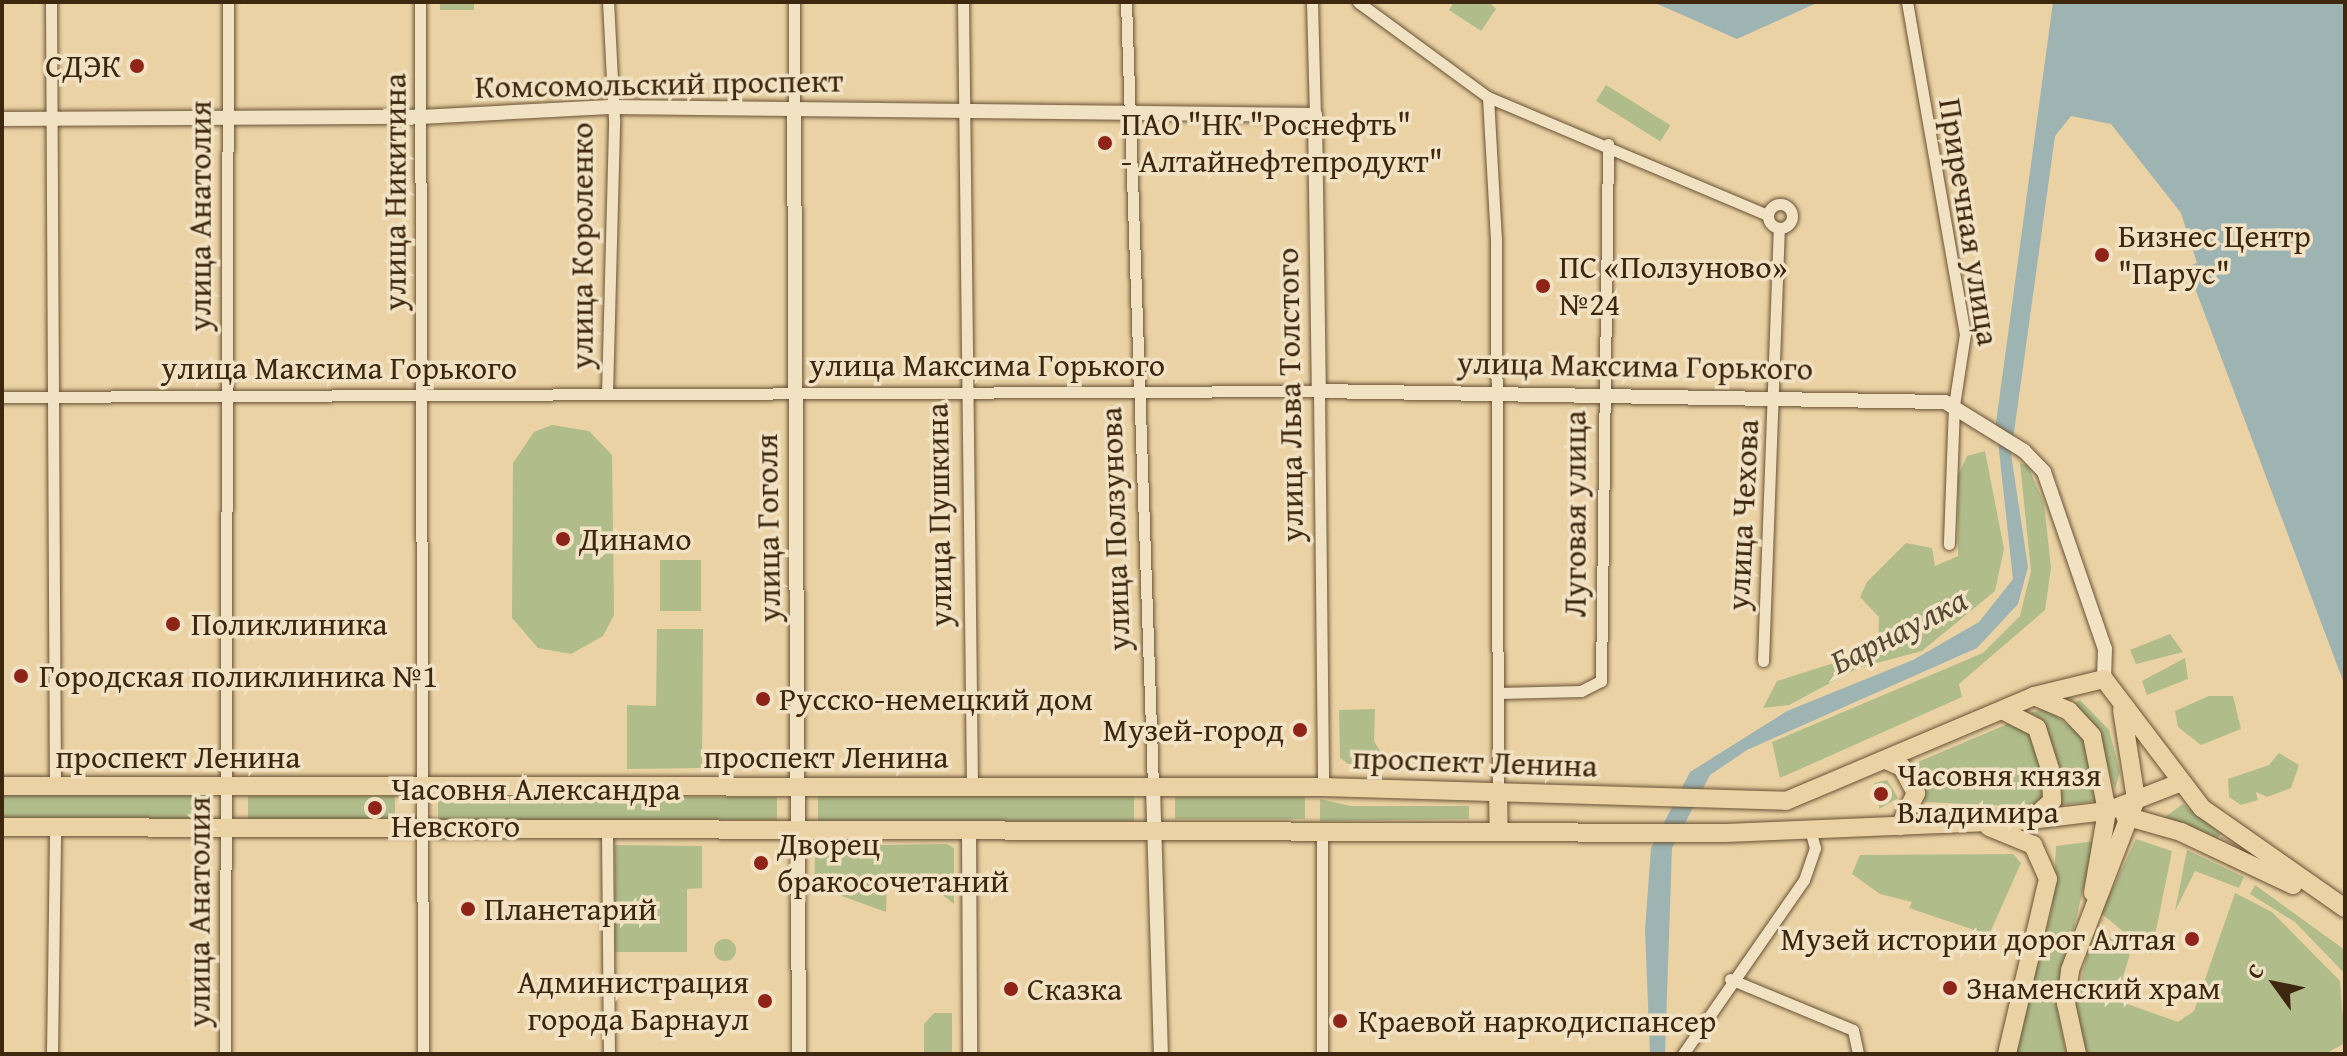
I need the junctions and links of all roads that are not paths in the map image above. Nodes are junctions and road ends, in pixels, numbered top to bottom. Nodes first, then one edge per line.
1 (51, 2) edge
2 (228, 2) edge
3 (420, 2) edge
4 (608, 2) edge
5 (794, 2) edge
6 (963, 2) edge
7 (1126, 2) edge
8 (1312, 2) edge
9 (1358, 2) edge
10 (1907, 2) edge
11 (1488, 97) junction
12 (610, 107) junction
13 (794, 108) junction
14 (963, 109) junction
15 (1130, 112) junction
16 (1315, 115) junction
17 (420, 117) junction
18 (226, 118) junction
19 (2, 119) edge
20 (52, 119) junction
21 (1608, 144) junction
22 (1768, 215) junction
23 (1779, 228) junction
24 (1319, 391) junction
25 (965, 392) junction
26 (1138, 392) junction
27 (1496, 392) junction
28 (1601, 392) junction
29 (607, 394) junction
30 (794, 394) junction
31 (1775, 395) junction
32 (421, 396) junction
33 (2, 397) edge
34 (54, 397) junction
35 (224, 398) junction
36 (1954, 405) junction
37 (1949, 544) dead end
38 (1763, 661) dead end
39 (2104, 679) junction
40 (1498, 693) junction
41 (2117, 694) junction
42 (2034, 696) junction
43 (2002, 710) junction
44 (1886, 760) junction
45 (225, 779) junction
46 (2179, 783) junction
47 (2, 786) edge
48 (798, 786) junction
49 (55, 787) junction
50 (424, 787) junction
51 (972, 787) junction
52 (1153, 787) junction
53 (1323, 787) junction
54 (1498, 790) junction
55 (1808, 792) junction
56 (2136, 799) junction
57 (2107, 811) junction
58 (2133, 819) junction
59 (2031, 820) junction
60 (1979, 824) junction
61 (1900, 826) junction
62 (2, 827) edge
63 (55, 828) junction
64 (224, 828) junction
65 (422, 828) junction
66 (799, 828) junction
67 (969, 828) junction
68 (1154, 828) junction
69 (1322, 828) junction
70 (607, 829) junction
71 (1499, 829) junction
72 (1810, 829) junction
73 (2033, 845) junction
74 (2345, 908) edge
75 (2088, 915) junction
76 (2345, 923) edge
77 (1730, 979) junction
78 (52, 1054) edge
79 (225, 1054) edge
80 (423, 1054) edge
81 (609, 1054) edge
82 (799, 1054) edge
83 (970, 1054) edge
84 (1161, 1054) edge
85 (1322, 1054) edge
86 (1683, 1054) edge
87 (1858, 1054) edge
88 (2007, 1054) edge
89 (2077, 1054) edge

1 - 20 street
2 - 18 street, улица Анатолия
3 - 17 street, улица Никитина
4 - 12 street, улица Короленко
5 - 13 street, улица Гоголя
6 - 14 street, улица Пушкина
7 - 15 street, улица Ползунова
8 - 16 street, улица Льва Толстого
9 - 11 street
10 - 36 street, Приречная улица
11 - 21 street
11 - 27 street
12 - 13 street, Комсомольский проспект
12 - 17 street, Комсомольский проспект
12 - 29 street, улица Короленко
13 - 14 street, Комсомольский проспект
13 - 30 street, улица Гоголя
14 - 15 street, Комсомольский проспект
14 - 25 street, улица Пушкина
15 - 16 street, Комсомольский проспект
15 - 26 street, улица Ползунова
16 - 24 street, улица Льва Толстого
17 - 18 street, Комсомольский проспект
17 - 32 street, улица Никитина
18 - 20 street, Комсомольский проспект
18 - 35 street, улица Анатолия
19 - 20 street, Комсомольский проспект
20 - 34 street
21 - 22 street
21 - 28 street, Луговая улица
22 - 23 street
22 - 23 street, улица Чехова
23 - 31 street, улица Чехова
24 - 26 street, улица Максима Горького
24 - 27 street, улица Максима Горького
24 - 53 street, улица Льва Толстого
25 - 26 street, улица Максима Горького
25 - 30 street, улица Максима Горького
25 - 51 street, улица Пушкина
26 - 52 street, улица Ползунова
27 - 28 street, улица Максима Горького
27 - 40 street
28 - 31 street, улица Максима Горького
28 - 40 street, Луговая улица
29 - 30 street, улица Максима Горького
29 - 32 street, улица Максима Горького
30 - 48 street, улица Гоголя
31 - 36 street, улица Максима Горького
31 - 38 street, улица Чехова
32 - 35 street, улица Максима Горького
32 - 50 street, улица Никитина
33 - 34 street, улица Максима Горького
34 - 35 street, улица Максима Горького
34 - 49 street
35 - 45 street, улица Анатолия
36 - 37 street, Приречная улица
36 - 39 street, улица Максима Горького
39 - 41 main road
39 - 42 main road, проспект Ленина
40 - 54 street
41 - 46 main road
41 - 56 main road
42 - 43 main road, проспект Ленина
42 - 57 main road
43 - 44 main road, проспект Ленина
43 - 59 main road
44 - 55 main road, проспект Ленина
44 - 61 main road
45 - 49 main road, проспект Ленина
45 - 50 main road, проспект Ленина
45 - 64 street, улица Анатолия
46 - 56 main road
46 - 74 main road
47 - 49 main road, проспект Ленина
48 - 50 main road, проспект Ленина
48 - 51 main road, проспект Ленина
48 - 66 street, улица Гоголя
50 - 65 street, улица Никитина
51 - 52 main road, проспект Ленина
52 - 53 main road, проспект Ленина
52 - 68 street, улица Ползунова
53 - 54 main road, проспект Ленина
54 - 55 main road, проспект Ленина
54 - 71 main road
55 - 72 main road
56 - 57 main road
56 - 58 main road
57 - 58 main road
57 - 59 main road, проспект Ленина
57 - 75 main road
58 - 75 main road
58 - 76 main road
59 - 60 main road, проспект Ленина
59 - 73 main road
60 - 61 main road, проспект Ленина
60 - 73 main road
61 - 72 main road, проспект Ленина
62 - 63 main road, проспект Ленина
63 - 64 main road, проспект Ленина
63 - 78 street
64 - 65 main road, проспект Ленина
64 - 79 street, улица Анатолия
65 - 70 main road, проспект Ленина
65 - 80 street, улица Никитина
66 - 67 main road, проспект Ленина
66 - 70 main road, проспект Ленина
66 - 82 street, улица Гоголя
67 - 68 main road, проспект Ленина
67 - 83 street
68 - 69 main road, проспект Ленина
68 - 84 street, улица Ползунова
69 - 71 main road, проспект Ленина
69 - 85 street
70 - 81 street
71 - 72 main road, проспект Ленина
72 - 77 street
73 - 88 main road
75 - 89 main road
77 - 86 street
77 - 87 street

